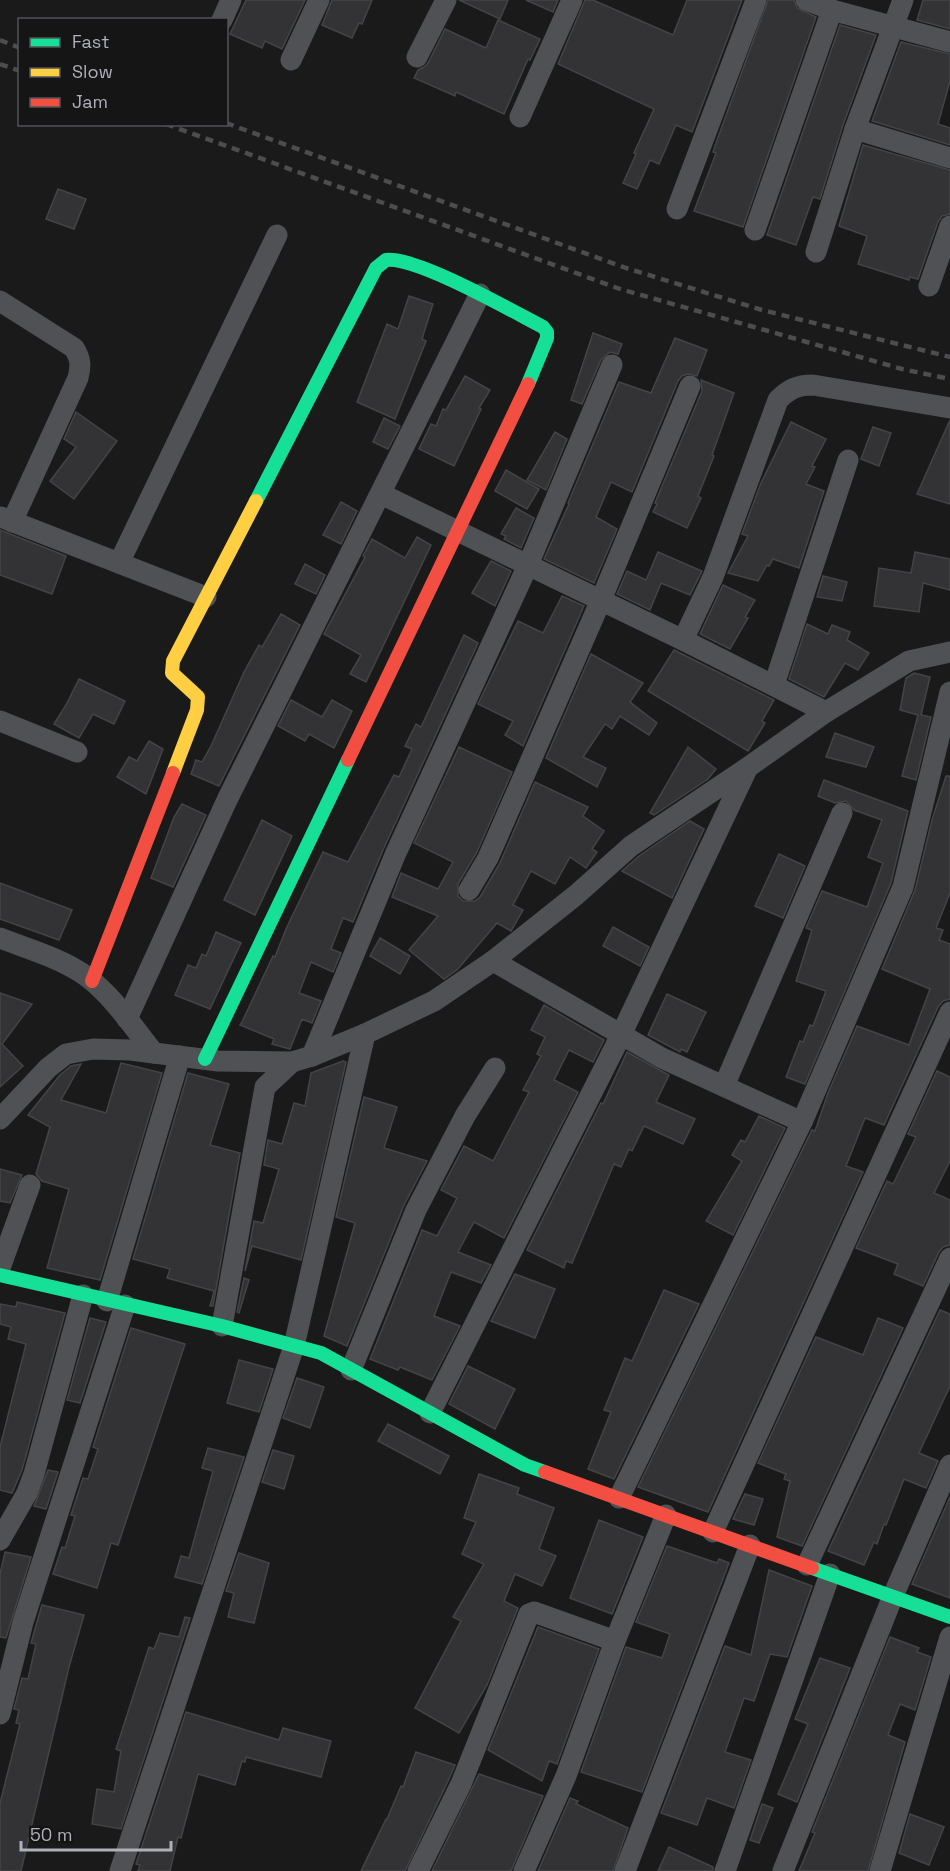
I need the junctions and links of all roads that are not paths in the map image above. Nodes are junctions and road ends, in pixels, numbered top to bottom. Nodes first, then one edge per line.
1 (231, 0) edge
2 (319, 0) edge
3 (446, 0) edge
4 (572, 0) edge
5 (756, 0) edge
6 (806, 0) edge
7 (903, 0) edge
8 (832, 10) junction
9 (223, 18) edge
10 (893, 25) junction
11 (950, 42) edge
12 (417, 57) dead end
13 (291, 60) dead end
14 (520, 117) dead end
15 (855, 129) junction
16 (950, 158) edge
17 (677, 209) dead end
18 (950, 226) edge
19 (755, 230) dead end
20 (277, 235) dead end
21 (816, 252) dead end
22 (929, 286) dead end
23 (480, 294) junction
24 (0, 301) edge
25 (612, 365) dead end
26 (690, 386) dead end
27 (950, 408) edge
28 (848, 460) dead end
29 (381, 494) junction
30 (6, 520) edge
31 (457, 530) junction
32 (119, 563) junction
33 (528, 565) junction
34 (206, 597) junction
35 (601, 600) junction
36 (683, 640) junction
37 (950, 652) edge
38 (774, 685) junction
39 (950, 692) edge
40 (826, 712) junction
41 (0, 721) edge
42 (77, 752) dead end
43 (747, 768) junction
44 (842, 813) dead end
45 (469, 890) dead end
46 (0, 938) edge
47 (493, 961) junction
48 (92, 981) junction
49 (950, 1012) edge
50 (127, 1019) junction
51 (365, 1034) junction
52 (621, 1035) junction
53 (154, 1053) junction
54 (180, 1056) junction
55 (205, 1059) junction
56 (302, 1059) junction
57 (495, 1068) dead end
58 (724, 1086) junction
59 (0, 1119) edge
60 (802, 1122) junction
61 (30, 1185) dead end
62 (950, 1258) edge
63 (0, 1268) edge
64 (0, 1275) edge
65 (83, 1295) junction
66 (116, 1303) junction
67 (222, 1326) junction
68 (294, 1346) junction
69 (351, 1370) junction
70 (430, 1413) junction
71 (950, 1465) edge
72 (619, 1498) junction
73 (666, 1515) junction
74 (713, 1532) junction
75 (0, 1540) edge
76 (750, 1545) junction
77 (807, 1565) junction
78 (830, 1574) junction
79 (893, 1596) junction
80 (950, 1617) edge
81 (950, 1637) edge
82 (615, 1641) junction
83 (9, 1642) edge
84 (0, 1714) edge
85 (120, 1871) edge
86 (418, 1871) edge
87 (524, 1871) edge
88 (625, 1871) edge
89 (724, 1871) edge
90 (783, 1871) edge
91 (880, 1871) edge

1 - 9 street
2 - 13 street
3 - 12 street
4 - 14 street
5 - 17 street
6 - 8 street
7 - 10 street
8 - 10 street
8 - 19 street
10 - 11 street
10 - 15 street
15 - 16 street
15 - 21 street
18 - 22 street
20 - 32 street
23 - 29 street
23 - 31 street
23 - 34 street
24 - 30 street
25 - 33 street
26 - 35 street
27 - 36 street
28 - 38 street
29 - 31 street
29 - 50 street
30 - 32 street
31 - 33 street
31 - 55 street
32 - 34 street
33 - 35 street
33 - 56 street
34 - 48 street
35 - 36 street
35 - 45 street
36 - 38 street
37 - 40 street
38 - 40 street
39 - 60 street
40 - 43 street
41 - 42 street
43 - 47 street
43 - 52 street
44 - 58 street
46 - 48 street
47 - 51 street
47 - 52 street
48 - 50 street
49 - 74 street
50 - 53 street
51 - 56 street
51 - 68 street
52 - 58 street
52 - 70 street
53 - 54 street
53 - 59 street
54 - 55 street
54 - 66 street
55 - 56 street
56 - 67 street
57 - 69 street
58 - 60 street
60 - 72 street
61 - 63 street
62 - 77 street
64 - 65 street
65 - 66 street
65 - 75 street
66 - 67 street
66 - 83 street
67 - 68 street
68 - 69 street
68 - 85 street
69 - 70 street
70 - 72 street
71 - 79 street
72 - 73 street
73 - 74 street
73 - 82 street
74 - 76 street
76 - 77 street
76 - 88 street
77 - 78 street
78 - 79 street
78 - 89 street
79 - 80 street
79 - 90 street
81 - 91 street
82 - 86 street
82 - 87 street
83 - 84 street

